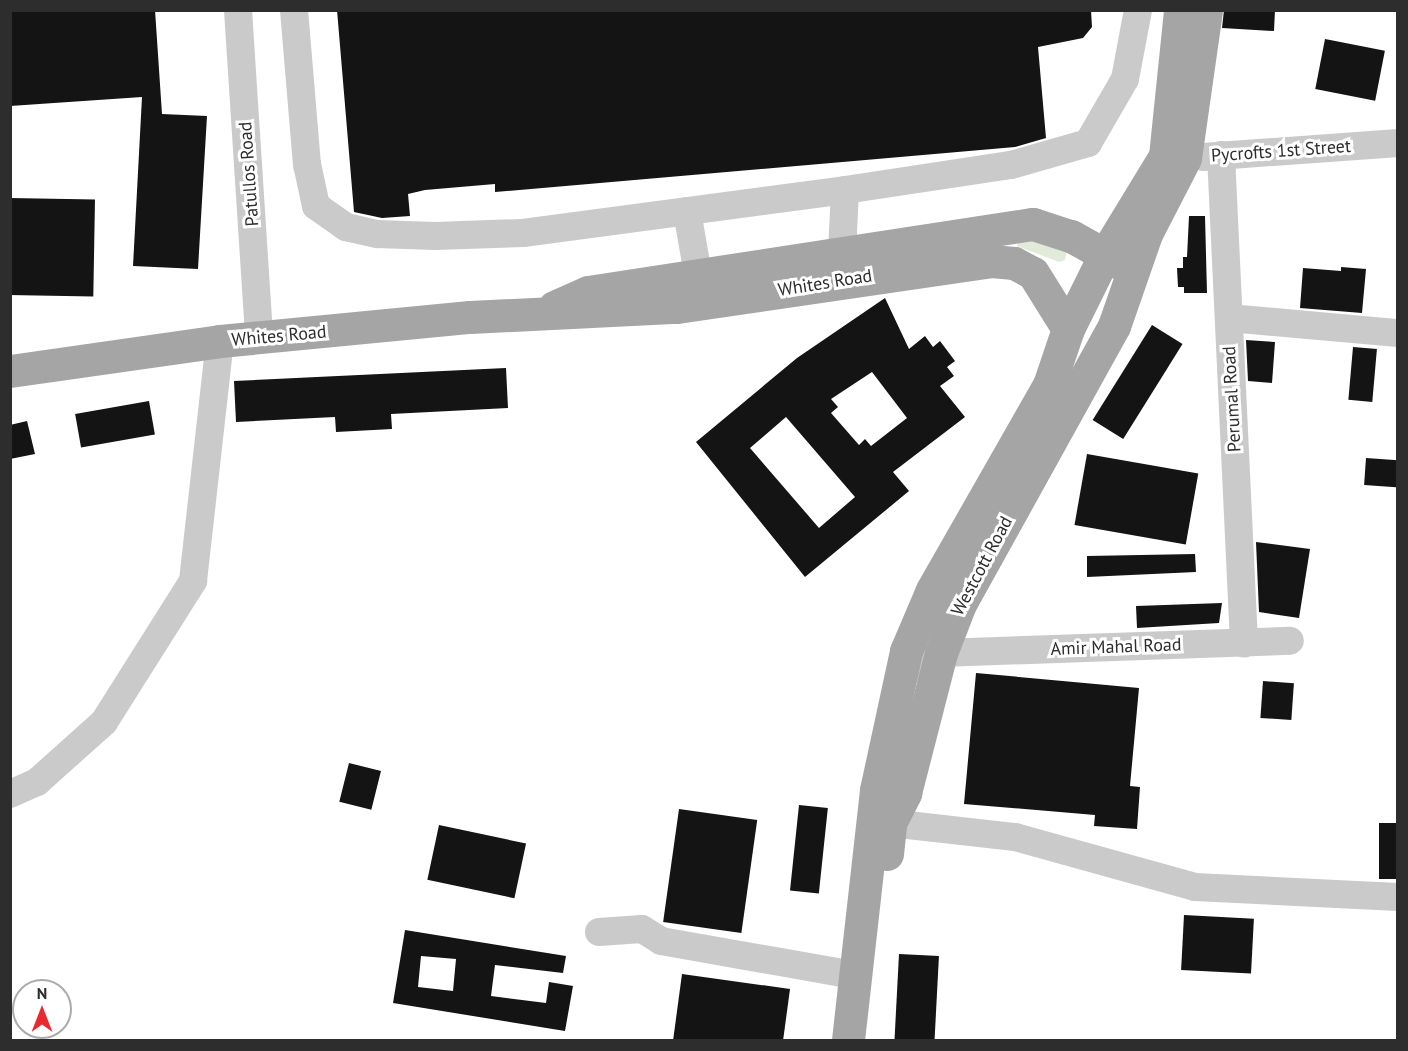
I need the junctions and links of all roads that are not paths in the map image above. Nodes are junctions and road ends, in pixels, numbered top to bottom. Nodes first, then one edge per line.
1 (238, 10) edge
2 (294, 10) edge
3 (1138, 10) edge
4 (1180, 10) edge
5 (1206, 10) edge
6 (1398, 143) edge
7 (1221, 156) junction
8 (1175, 157) junction
9 (845, 190) junction
10 (687, 211) junction
11 (842, 252) junction
12 (1104, 256) junction
13 (1134, 270) junction
14 (698, 275) junction
15 (549, 309) junction
16 (1228, 318) junction
17 (1068, 329) junction
18 (1398, 333) edge
19 (259, 338) junction
20 (220, 341) junction
21 (10, 371) edge
22 (1290, 641) dead end
23 (1244, 642) junction
24 (941, 653) junction
25 (902, 673) junction
26 (10, 794) edge
27 (890, 824) junction
28 (1398, 897) edge
29 (599, 932) dead end
30 (853, 975) junction
31 (848, 1041) edge
32 (867, 1041) edge

1 - 19 street, Patullos Road
2 - 10 street
3 - 9 street
4 - 8 main road
5 - 8 main road
6 - 7 street, Pycrofts 1st Street
7 - 8 street, Pycrofts 1st Street
7 - 16 street, Perumal Road
8 - 12 main road, Westcott Road
8 - 13 main road, Westcott Road
9 - 10 street
9 - 11 street
10 - 14 street
11 - 12 main road, Whites Road
11 - 14 main road, Whites Road
12 - 13 main road
12 - 17 main road, Westcott Road
13 - 24 main road, Westcott Road
14 - 15 main road, Whites Road
15 - 17 main road, Whites Road
15 - 19 main road, Whites Road
16 - 18 street
16 - 23 street, Perumal Road
17 - 25 main road, Westcott Road
19 - 20 main road, Whites Road
20 - 21 main road, Whites Road
20 - 26 street
22 - 23 street, Amir Mahal Road
23 - 24 street, Amir Mahal Road
24 - 25 street
24 - 27 main road, Westcott Road
25 - 30 main road, Westcott Road
27 - 28 street
27 - 32 main road, Westcott Road
29 - 30 street
30 - 31 main road, Westcott Road

